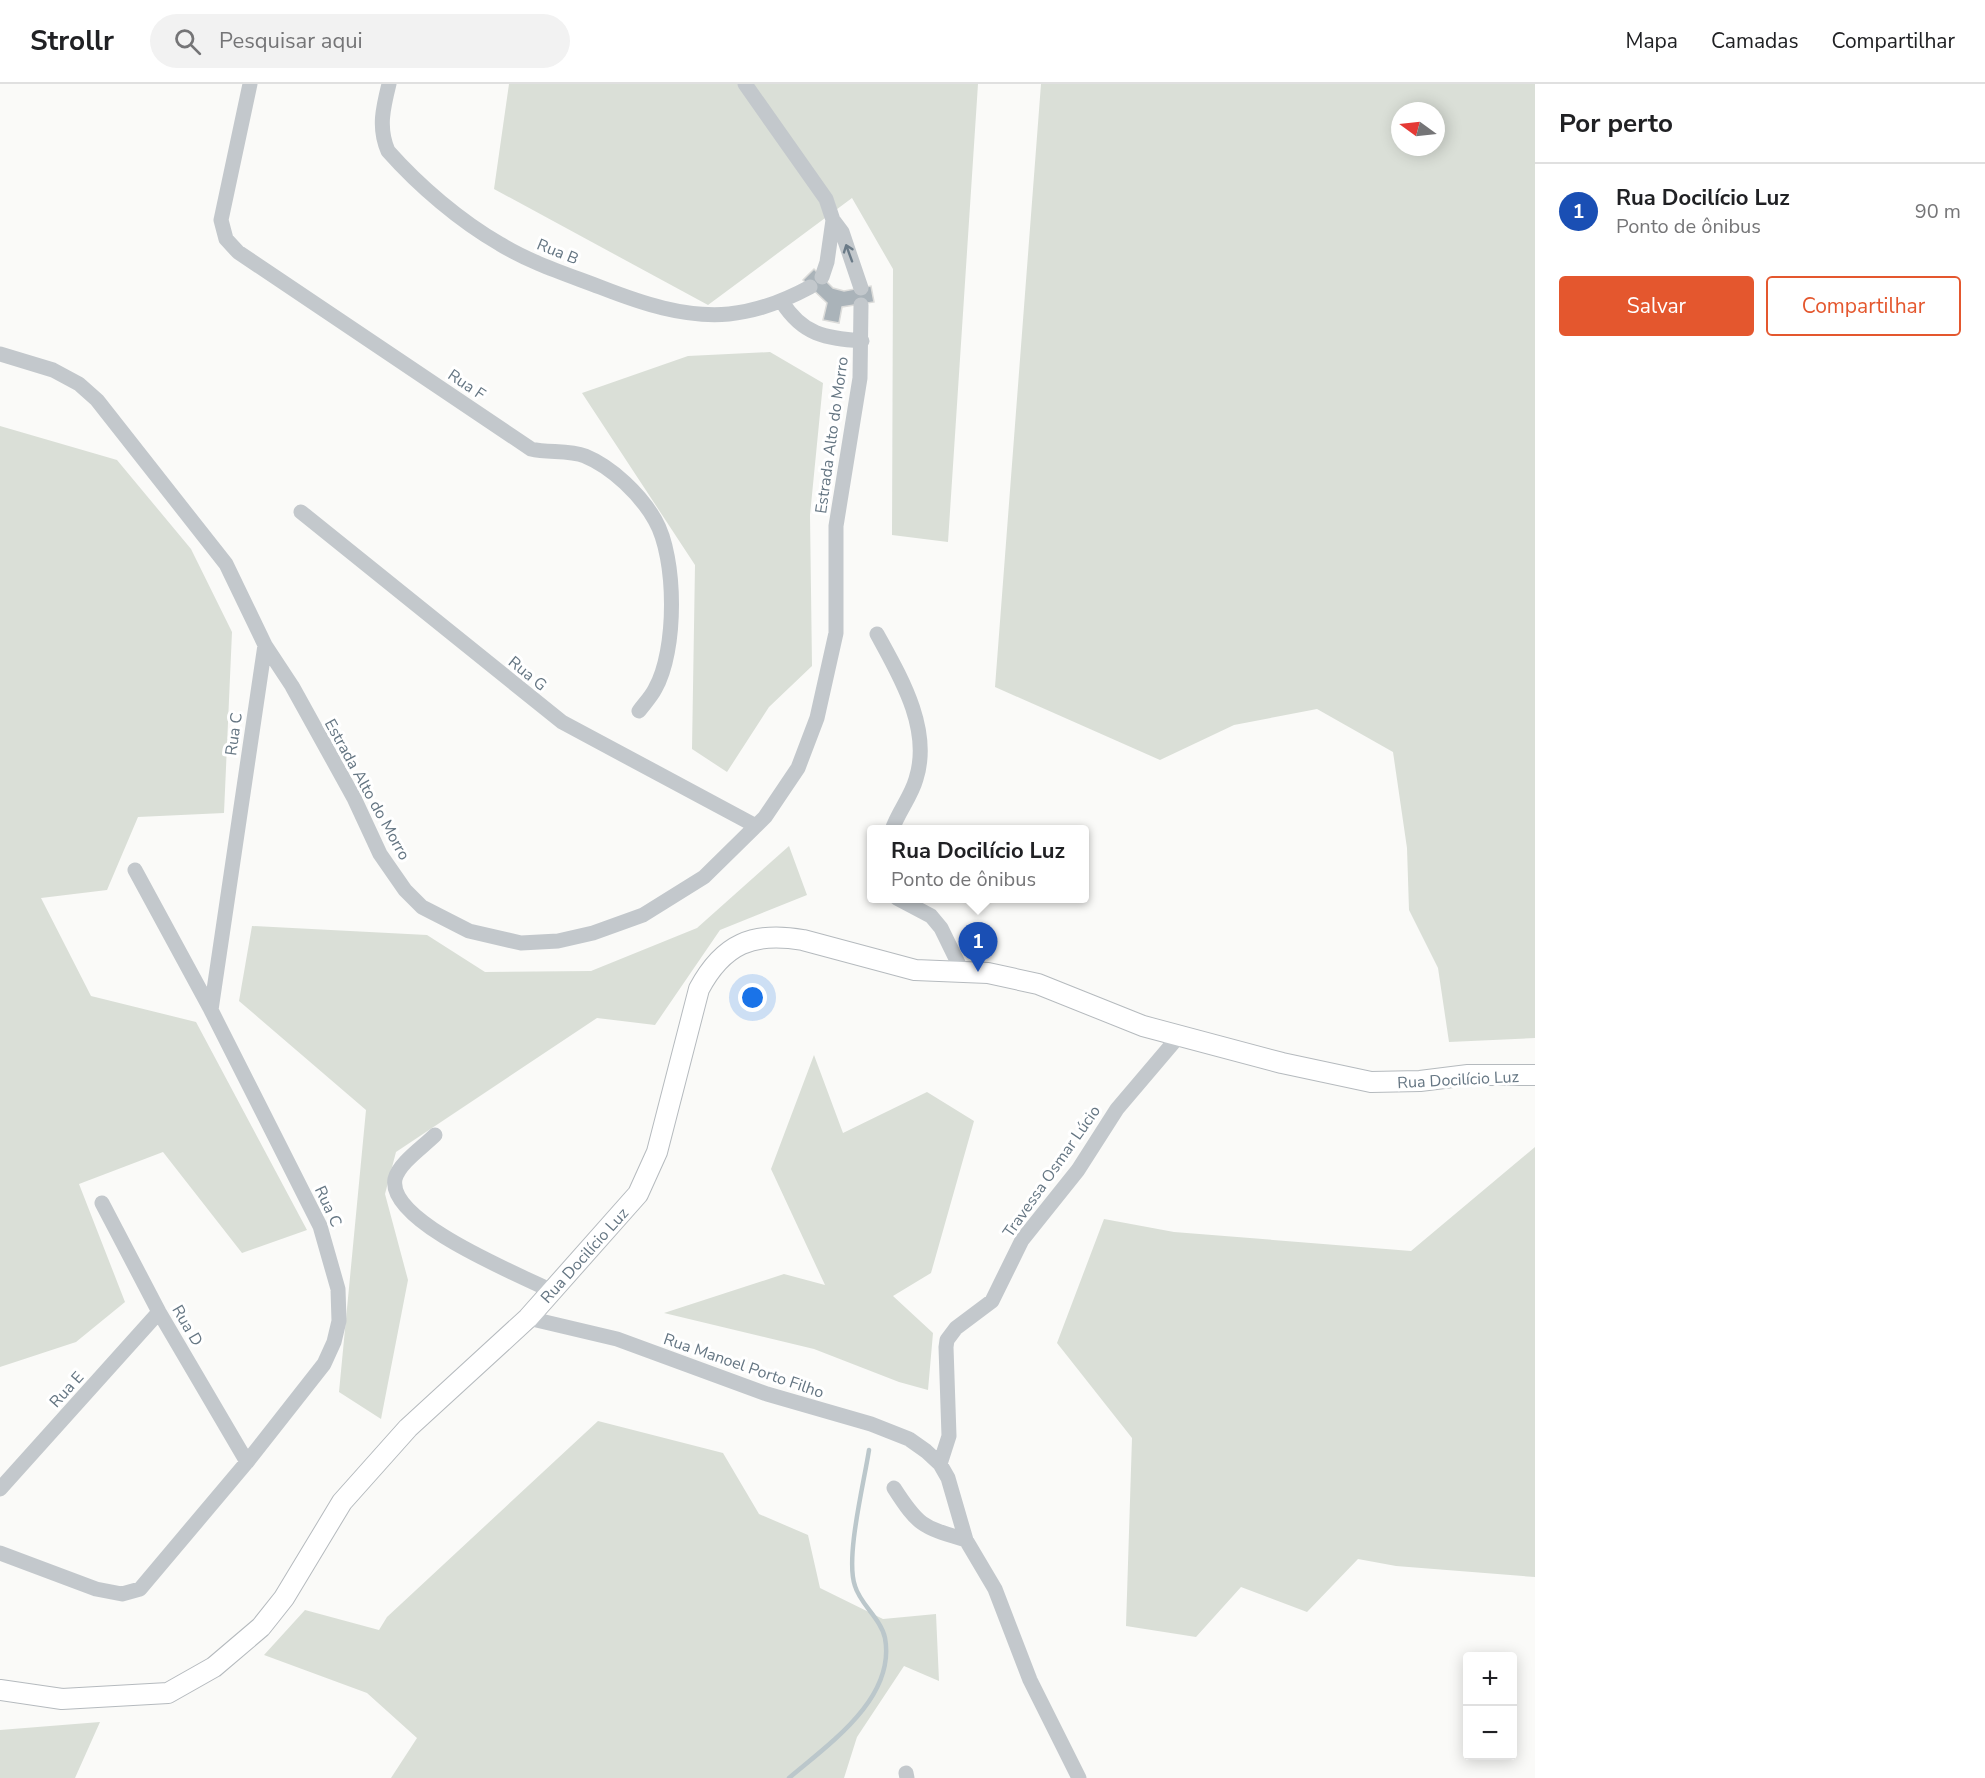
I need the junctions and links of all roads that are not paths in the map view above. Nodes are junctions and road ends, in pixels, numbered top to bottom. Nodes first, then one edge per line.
1 (250, 84) edge
2 (389, 84) edge
3 (745, 84) edge
4 (833, 220) junction
5 (861, 288) dead end
6 (782, 302) junction
7 (861, 305) dead end
8 (862, 341) junction
9 (0, 354) edge
10 (302, 512) dead end
11 (877, 634) dead end
12 (264, 645) junction
13 (639, 711) dead end
14 (894, 825) edge
15 (756, 826) junction
16 (135, 870) dead end
17 (906, 903) edge
18 (963, 973) junction
19 (211, 1010) junction
20 (1179, 1036) junction
21 (1535, 1075) edge
22 (435, 1135) dead end
23 (102, 1203) dead end
24 (552, 1291) junction
25 (159, 1312) junction
26 (528, 1318) junction
27 (248, 1462) junction
28 (940, 1464) junction
29 (894, 1488) dead end
30 (0, 1490) edge
31 (966, 1540) junction
32 (0, 1553) edge
33 (0, 1690) edge
34 (1079, 1778) edge

1 - 13 street, Rua F
2 - 6 street, Rua B
3 - 4 street
5 -> 4 street
4 - 6 street, Rua B
6 - 8 street
7 - 8 street, Estrada Alto do Morro
8 - 15 street, Estrada Alto do Morro
9 - 12 street, Estrada Alto do Morro
10 - 15 street, Rua G
11 - 14 street
12 - 15 street, Estrada Alto do Morro
12 - 19 street, Rua C
16 - 19 street
17 - 18 street
18 - 20 main road, Rua Docilício Luz
18 - 24 main road, Rua Docilício Luz
19 - 27 street, Rua C
20 - 21 main road, Rua Docilício Luz
20 - 28 street, Travessa Osmar Lúcio
22 - 24 street
23 - 25 street, Rua D
24 - 26 main road, Rua Docilício Luz
25 - 27 street, Rua D
25 - 30 street, Rua E
26 - 28 street, Rua Manoel Porto Filho
26 - 33 main road, Rua Docilício Luz
27 - 32 street, Rua C
28 - 31 street
29 - 31 street
31 - 34 street

